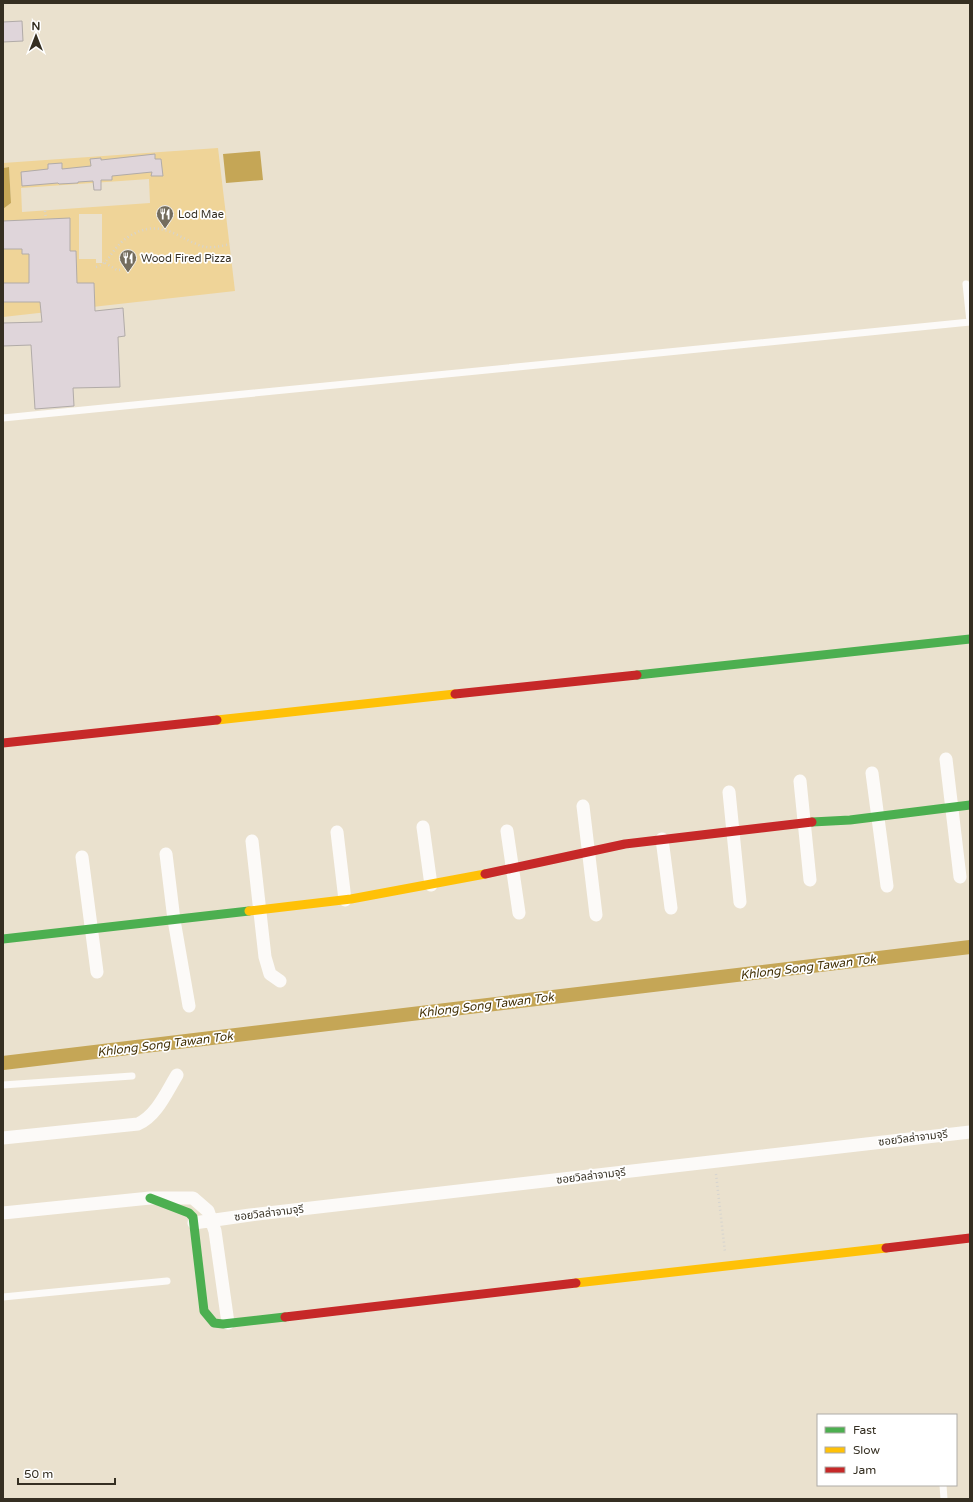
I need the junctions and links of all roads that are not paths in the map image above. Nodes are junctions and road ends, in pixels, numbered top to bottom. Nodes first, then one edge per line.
1 (966, 284) dead end
2 (970, 322) edge
3 (3, 418) edge
4 (970, 639) edge
5 (3, 743) edge
6 (946, 759) dead end
7 (872, 773) dead end
8 (800, 781) dead end
9 (729, 792) dead end
10 (970, 805) edge
11 (582, 806) dead end
12 (951, 807) junction
13 (879, 816) junction
14 (804, 823) junction
15 (423, 827) dead end
16 (507, 831) dead end
17 (734, 831) junction
18 (337, 832) dead end
19 (662, 839) junction
20 (252, 842) dead end
21 (588, 851) junction
22 (166, 854) dead end
23 (82, 857) dead end
24 (512, 869) junction
25 (960, 877) dead end
26 (810, 880) dead end
27 (431, 885) junction
28 (887, 886) dead end
29 (345, 900) junction
30 (740, 902) dead end
31 (671, 908) dead end
32 (260, 910) junction
33 (519, 913) dead end
34 (596, 915) dead end
35 (174, 920) junction
36 (91, 929) junction
37 (3, 939) edge
38 (97, 972) dead end
39 (280, 981) dead end
40 (189, 1006) dead end
41 (176, 1075) dead end
42 (132, 1076) dead end
43 (3, 1085) edge
44 (970, 1132) edge
45 (3, 1138) edge
46 (150, 1198) junction
47 (3, 1213) edge
48 (212, 1221) junction
49 (194, 1223) junction
50 (970, 1238) edge
51 (167, 1281) dead end
52 (3, 1297) edge
53 (228, 1323) junction
54 (943, 1486) edge
55 (944, 1499) edge

1 - 2 lane
2 - 3 lane
4 - 5 street
6 - 12 street
7 - 13 street
8 - 14 street
9 - 17 street
10 - 12 street
11 - 21 street
12 - 13 street
12 - 25 street
13 - 14 street
13 - 28 street
14 - 17 street
14 - 26 street
15 - 27 street
16 - 24 street
17 - 19 street
17 - 30 street
18 - 29 street
19 - 21 street
19 - 31 street
20 - 32 street
21 - 24 street
21 - 34 street
22 - 35 street
23 - 36 street
24 - 27 street
24 - 33 street
27 - 29 street
29 - 32 street
32 - 35 street
32 - 39 street
35 - 36 street
35 - 40 street
36 - 37 street
36 - 38 street
41 - 45 street
42 - 43 lane
44 - 48 street, ซอยวิลล่าจามจุรี
46 - 47 street
46 - 48 street
46 - 49 street
48 - 49 street, ซอยวิลล่าจามจุรี
48 - 53 street
49 - 53 street
50 - 53 street
51 - 52 lane
54 - 55 lane

